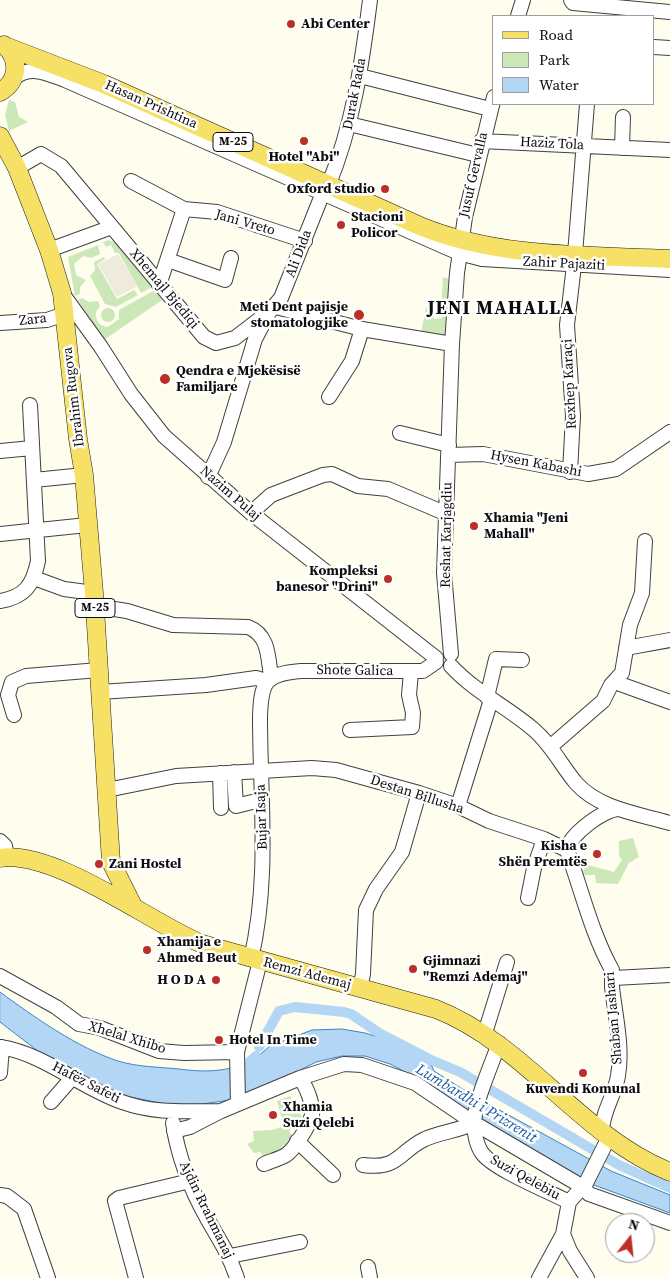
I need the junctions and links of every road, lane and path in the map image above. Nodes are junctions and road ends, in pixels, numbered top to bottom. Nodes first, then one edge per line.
1 (370, 0) edge
2 (523, 0) edge
3 (572, 0) edge
4 (590, 11) edge
5 (670, 12) edge
6 (518, 15) edge
7 (2, 44) edge
8 (655, 46) edge
9 (670, 48) edge
10 (360, 76) junction
11 (14, 78) junction
12 (0, 92) edge
13 (492, 103) edge
14 (587, 105) edge
15 (623, 117) dead end
16 (350, 124) junction
17 (0, 136) edge
18 (481, 141) junction
19 (583, 146) junction
20 (622, 148) junction
21 (670, 150) edge
22 (478, 155) junction
23 (16, 168) junction
24 (131, 181) dead end
25 (325, 190) junction
26 (184, 209) junction
27 (464, 217) junction
28 (112, 227) junction
29 (437, 234) junction
30 (304, 241) junction
31 (460, 247) junction
32 (49, 250) junction
33 (231, 258) dead end
34 (670, 259) edge
35 (168, 260) junction
36 (574, 260) junction
37 (670, 270) edge
38 (159, 285) junction
39 (62, 293) junction
40 (273, 309) junction
41 (65, 314) junction
42 (0, 323) edge
43 (362, 329) junction
44 (226, 342) junction
45 (452, 344) junction
46 (248, 355) junction
47 (329, 397) dead end
48 (30, 405) dead end
49 (670, 432) edge
50 (400, 433) dead end
51 (32, 448) junction
52 (449, 450) junction
53 (0, 451) edge
54 (570, 472) junction
55 (84, 475) junction
56 (208, 476) junction
57 (34, 480) junction
58 (251, 513) junction
59 (447, 514) junction
60 (87, 525) junction
61 (37, 530) junction
62 (0, 534) edge
63 (645, 541) dead end
64 (34, 578) junction
65 (95, 599) junction
66 (0, 601) edge
67 (670, 640) edge
68 (626, 648) junction
69 (436, 660) junction
70 (451, 660) junction
71 (522, 660) dead end
72 (99, 670) junction
73 (411, 672) junction
74 (618, 678) junction
75 (269, 679) junction
76 (100, 692) junction
77 (4, 694) edge
78 (489, 699) junction
79 (670, 702) edge
80 (14, 715) dead end
81 (350, 730) dead end
82 (550, 746) junction
83 (260, 771) junction
84 (234, 772) junction
85 (220, 773) junction
86 (107, 790) junction
87 (419, 793) junction
88 (252, 802) dead end
89 (458, 806) junction
90 (221, 808) dead end
91 (619, 809) junction
92 (670, 823) edge
93 (544, 839) junction
94 (567, 850) junction
95 (2, 852) edge
96 (111, 862) junction
97 (87, 883) junction
98 (528, 898) dead end
99 (133, 906) junction
100 (256, 960) junction
101 (507, 962) dead end
102 (0, 976) edge
103 (670, 976) edge
104 (614, 978) junction
105 (360, 988) junction
106 (492, 1038) junction
107 (1, 1047) edge
108 (237, 1056) junction
109 (0, 1073) edge
110 (72, 1078) junction
111 (300, 1078) junction
112 (237, 1100) junction
113 (51, 1102) dead end
114 (221, 1111) junction
115 (172, 1112) junction
116 (474, 1120) junction
117 (174, 1131) junction
118 (604, 1140) junction
119 (297, 1142) junction
120 (670, 1163) edge
121 (264, 1164) dead end
122 (651, 1164) junction
123 (363, 1165) dead end
124 (670, 1172) edge
125 (333, 1175) dead end
126 (190, 1181) junction
127 (584, 1185) junction
128 (0, 1195) edge
129 (569, 1202) junction
130 (670, 1224) edge
131 (563, 1234) junction
132 (300, 1242) dead end
133 (230, 1256) junction
134 (48, 1278) edge
135 (136, 1278) edge
136 (237, 1278) edge
137 (539, 1278) edge
138 (587, 1278) edge

1 - 10 street, Durak Rada
2 - 6 street
3 - 4 street
4 - 5 street
7 - 11 main road, M-25
7 - 25 main road, Hasan Prishtina / M-25
8 - 9 street
10 - 13 street
10 - 16 street, Durak Rada
11 - 12 main road
11 - 25 street, Hasan Prishtina
13 - 18 street, Jusuf Gervalla
14 - 19 street, Rexhep Karaçi
15 - 20 street
16 - 22 street
16 - 25 street, Durak Rada
17 - 23 main road, Ibrahim Rugova / M-25
18 - 19 street, Haziz Tola
18 - 22 street, Jusuf Gervalla
19 - 20 street, Haziz Tola
19 - 36 street, Rexhep Karaçi
20 - 21 street, Haziz Tola
22 - 27 street, Jusuf Gervalla
23 - 28 street, Xhemajl Bjediqi
23 - 32 main road, Ibrahim Rugova / M-25
24 - 26 street, Jani Vreto
25 - 29 main road, Hasan Prishtina / M-25
25 - 30 street, Ali Dida
25 - 31 street, Hasan Prishtina
26 - 30 street, Jani Vreto
26 - 35 street
27 - 29 street
27 - 31 street, Jusuf Gervalla
28 - 32 street
28 - 38 street, Xhemajl Bjediqi
29 - 31 main road, Hasan Prishtina / M-25
30 - 40 street, Ali Dida
31 - 36 main road, Zahir Pajaziti / M-25
31 - 45 street, Reshat Karjagdiu
32 - 39 main road, Ibrahim Rugova / M-25
33 - 35 street
34 - 36 main road, Zahir Pajaziti / M-25
35 - 38 street
36 - 37 street, Zahir Pajaziti
36 - 54 street, Rexhep Karaçi
38 - 44 street, Xhemajl Bjediqi
39 - 41 main road, Ibrahim Rugova / M-25
39 - 56 street, Nazim Pulaj
40 - 43 street
40 - 44 street
40 - 46 street, Ali Dida
41 - 42 street, Zara
41 - 55 main road, Ibrahim Rugova / M-25
43 - 45 street
43 - 47 street
44 - 46 street, Xhemajl Bjediqi
45 - 52 street, Reshat Karjagdiu
46 - 56 street, Ali Dida
48 - 51 street
49 - 54 street, Hysen Kabashi
50 - 52 street
51 - 53 street
51 - 57 street
52 - 54 street, Hysen Kabashi
52 - 59 street, Reshat Karjagdiu
55 - 57 street
55 - 60 main road, Ibrahim Rugova / M-25
56 - 58 street, Nazim Pulaj
57 - 61 street
58 - 59 street
58 - 69 street, Nazim Pulaj
59 - 70 street, Reshat Karjagdiu
60 - 61 street
60 - 65 main road, Ibrahim Rugova / M-25
61 - 62 street
61 - 64 street
63 - 68 street
64 - 65 street
64 - 66 street
65 - 72 main road, Ibrahim Rugova / M-25
65 - 75 street
67 - 68 street
68 - 74 street
69 - 70 street
69 - 73 street, Shote Galica
70 - 78 street
71 - 78 street
72 - 76 main road, Ibrahim Rugova / M-25
72 - 77 street
73 - 75 street, Shote Galica
73 - 81 street
74 - 79 street
74 - 82 street
75 - 76 street, Shote Galica
75 - 83 street, Bujar Isaja
76 - 86 main road, Ibrahim Rugova / M-25
77 - 80 street
78 - 82 street
78 - 89 street
82 - 91 street
83 - 84 street, Destan Billusha
83 - 87 street, Destan Billusha
83 - 100 street, Bujar Isaja
84 - 85 street, Destan Billusha
84 - 88 street
85 - 86 street, Destan Billusha
85 - 90 street
86 - 96 main road, Ibrahim Rugova / M-25
87 - 89 street, Destan Billusha
87 - 105 street
89 - 93 street, Destan Billusha
91 - 92 street
91 - 94 street
93 - 94 street, Destan Billusha
93 - 98 street
94 - 104 street, Shaban Jashari
95 - 97 main road, Remzi Ademaj
96 - 97 main road
96 - 99 main road, Ibrahim Rugova
97 - 99 main road, Remzi Ademaj
99 - 100 main road, Remzi Ademaj
100 - 105 main road, Remzi Ademaj
100 - 108 street
101 - 106 street
102 - 108 street, Xhelal Xhibo
103 - 104 street
104 - 118 street, Shaban Jashari
105 - 106 main road, Remzi Ademaj
106 - 116 street
106 - 118 main road, Remzi Ademaj
107 - 109 street, Hafëz Safeti
107 - 110 street, Hafëz Safeti
108 - 112 street
110 - 113 street
110 - 115 street, Hafëz Safeti
111 - 112 street, Suzi Qelebiu
111 - 116 street, Suzi Qelebiu
111 - 119 street
112 - 114 street, Suzi Qelebiu
114 - 115 street, Suzi Qelebiu
114 - 117 street, Suzi Qelebiu
115 - 117 street, Ajdin Rrahmanaj
116 - 123 street
116 - 127 street, Suzi Qelebiu
116 - 129 street, Suzi Qelebiu
117 - 126 street, Ajdin Rrahmanaj
118 - 122 main road, Remzi Ademaj
118 - 127 street, Shaban Jashari
119 - 121 street
119 - 125 street
120 - 122 street
122 - 124 main road, Remzi Ademaj
126 - 133 street, Ajdin Rrahmanaj
126 - 135 street
127 - 129 street, Shaban Jashari
127 - 130 street, Suzi Qelebiu
128 - 134 street
129 - 131 street
131 - 137 street
131 - 138 street
132 - 133 street
133 - 136 street, Ajdin Rrahmanaj

